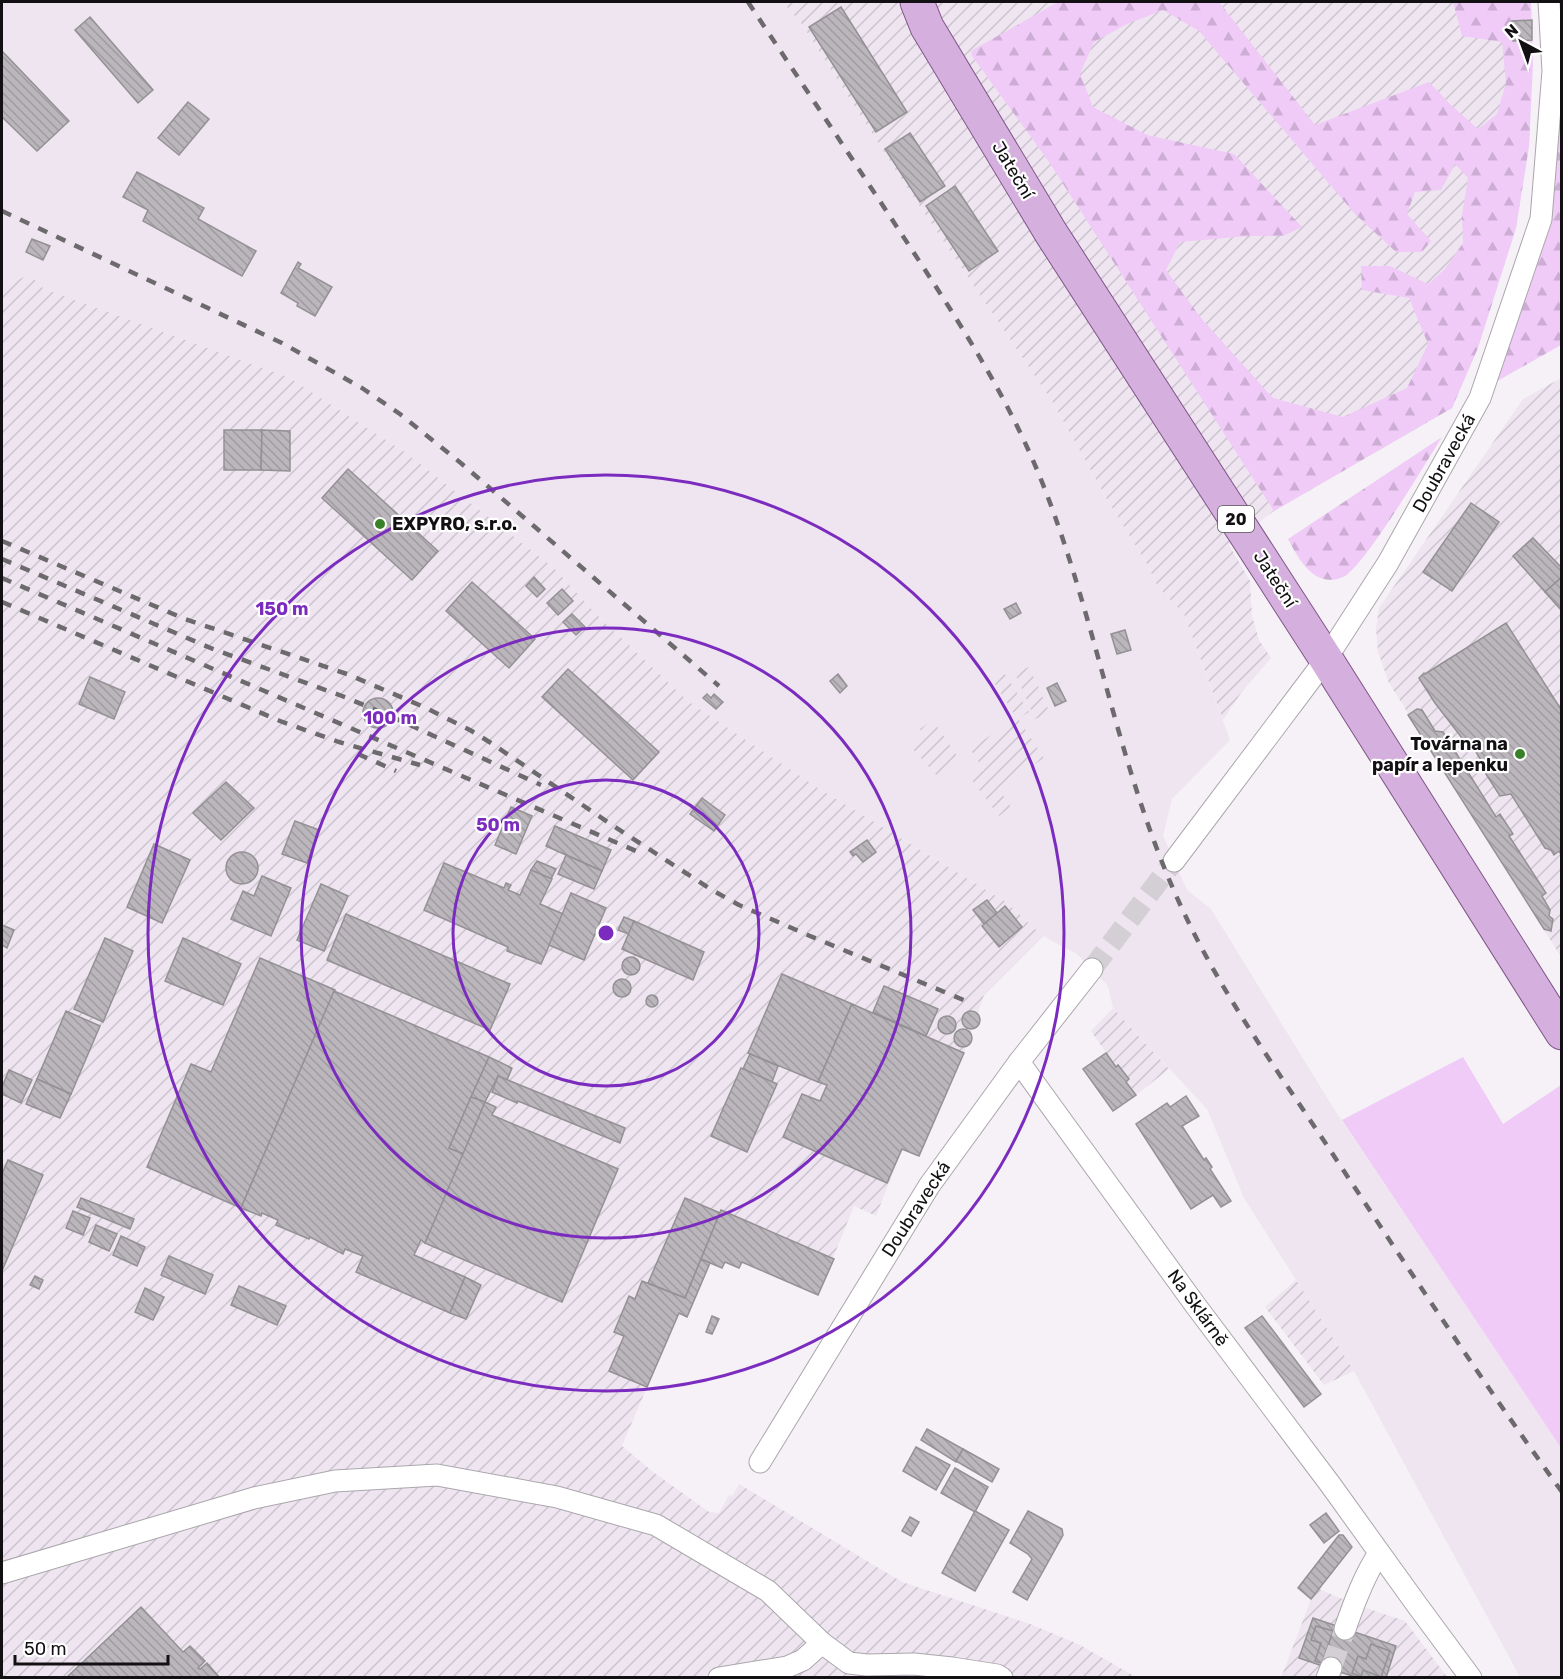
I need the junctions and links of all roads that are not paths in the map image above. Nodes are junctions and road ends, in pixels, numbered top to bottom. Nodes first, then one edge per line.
1 (917, 2) edge
2 (1549, 2) edge
3 (1326, 659) junction
4 (1174, 861) tunnel mouth
5 (1092, 969) tunnel mouth
6 (1562, 1033) edge
7 (1019, 1062) junction
8 (760, 1462) dead end
9 (1379, 1553) junction
10 (2, 1573) edge
11 (1345, 1629) tunnel mouth
12 (822, 1643) junction
13 (914, 1671) edge
14 (718, 1677) edge
15 (1002, 1677) edge
16 (1472, 1677) edge

1 - 3 main road, Jateční / 20
2 - 3 street, Doubravecká
3 - 4 street, Doubravecká
3 - 6 main road, Jateční / 20
5 - 7 street, Doubravecká
7 - 8 street, Doubravecká
7 - 9 street, Na Sklárně
9 - 11 street
9 - 16 street, Na Sklárně
10 - 12 street
12 - 13 street
12 - 14 street
13 - 15 street

